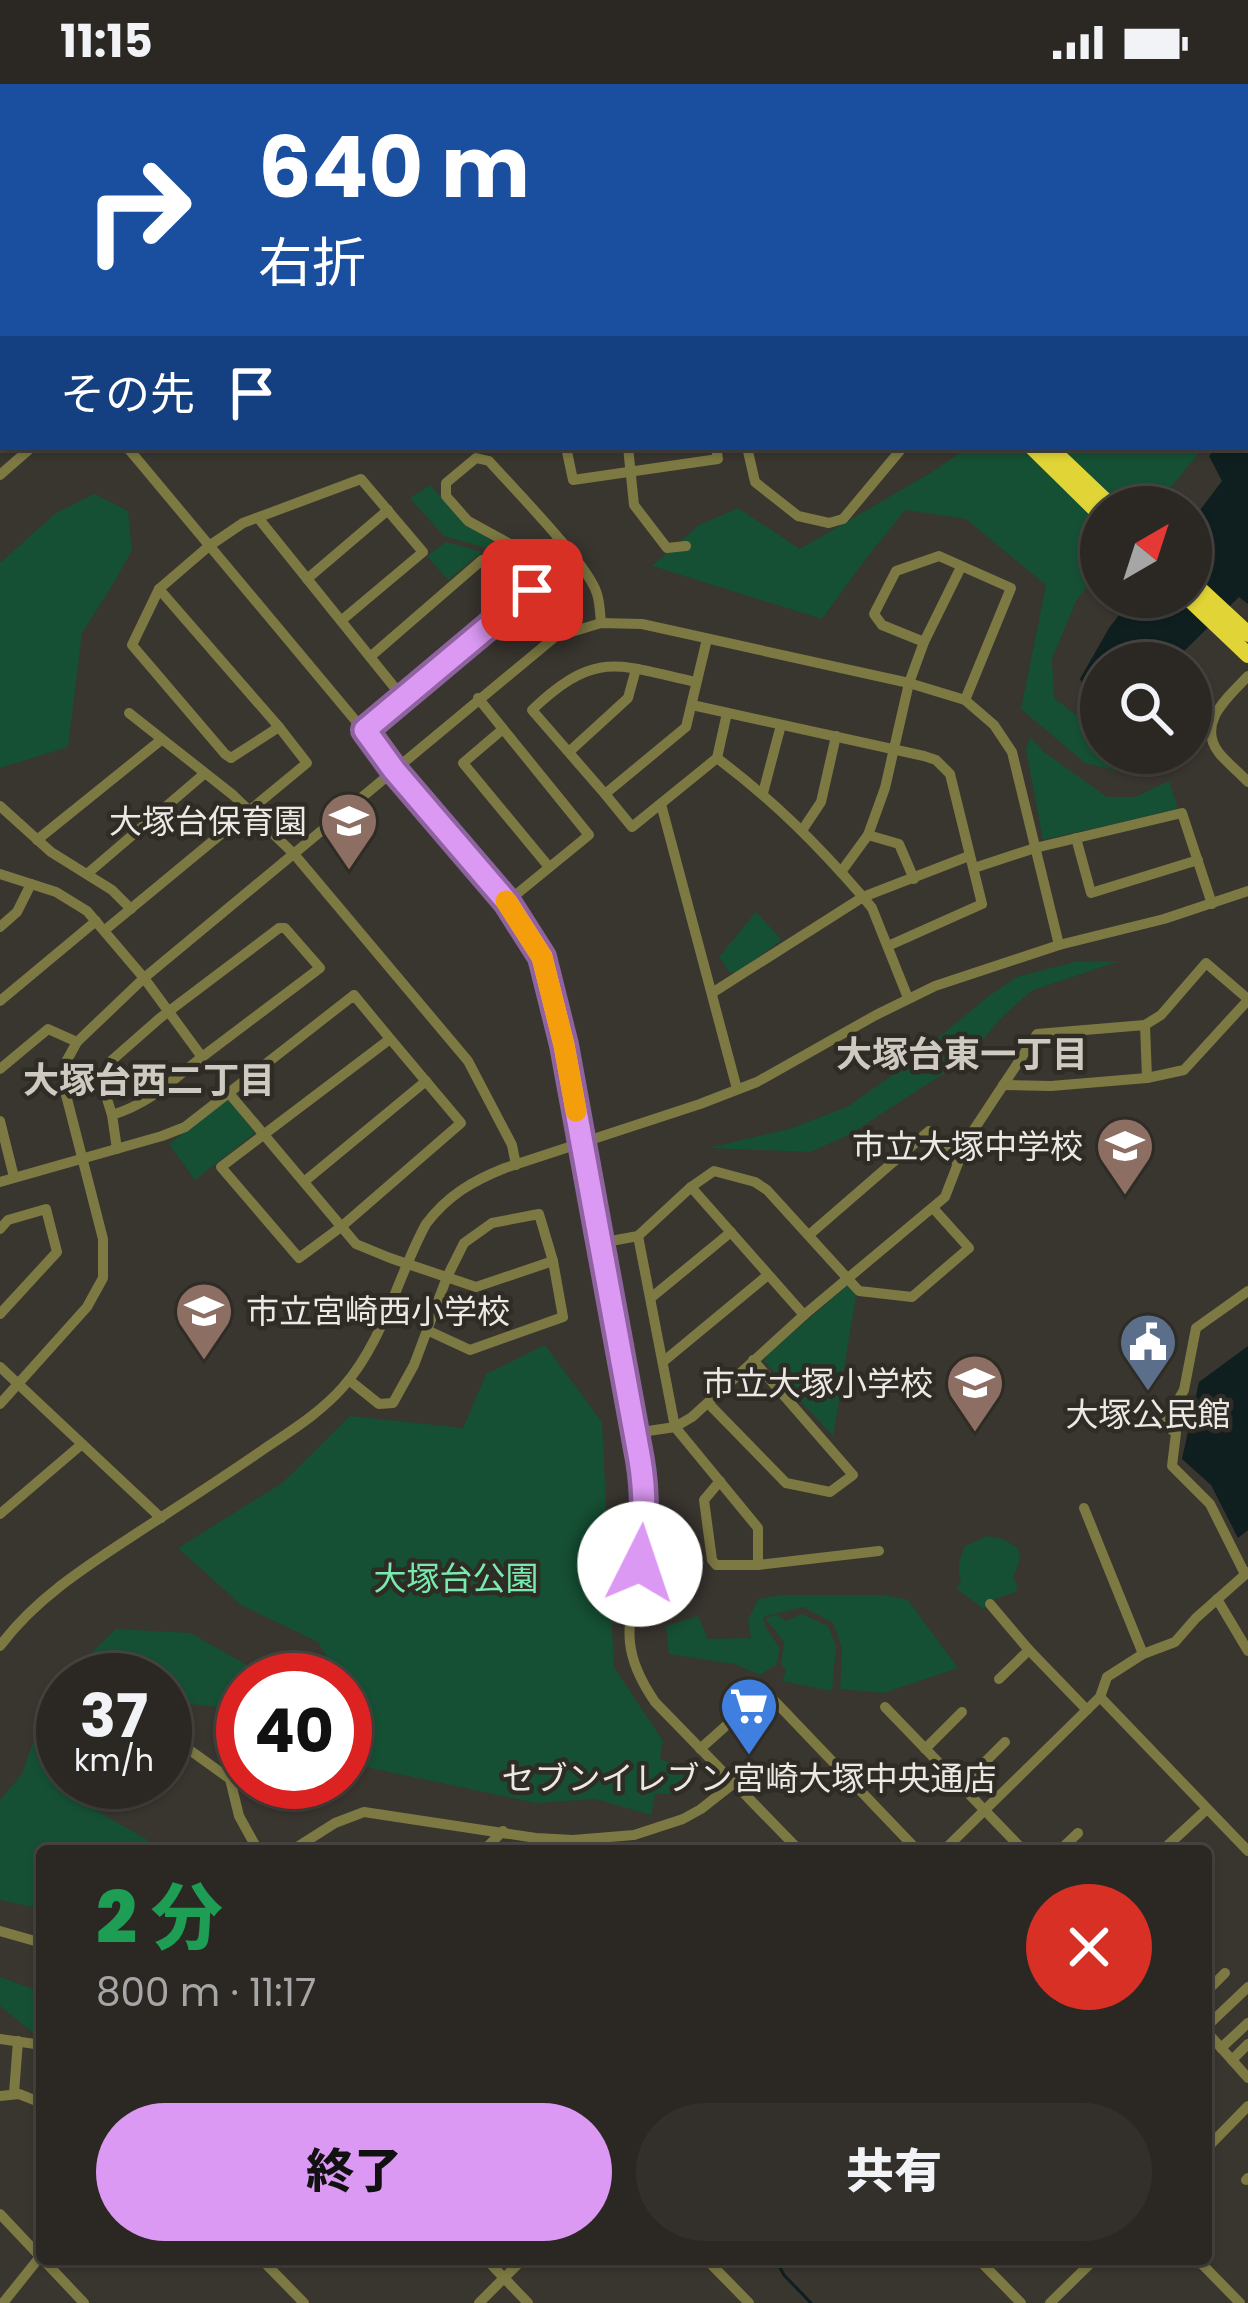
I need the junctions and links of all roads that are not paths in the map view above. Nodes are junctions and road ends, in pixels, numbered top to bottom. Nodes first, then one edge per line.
1 (29, 450) edge
2 (129, 450) edge
3 (567, 450) edge
4 (628, 450) edge
5 (684, 450) edge
6 (716, 450) edge
7 (748, 450) edge
8 (900, 450) edge
9 (1035, 450) edge
10 (1052, 450) edge
11 (686, 464) junction
12 (631, 472) junction
13 (0, 475) edge
14 (1090, 486) edge
15 (1080, 494) edge
16 (388, 510) junction
17 (259, 519) junction
18 (558, 540) junction
19 (209, 546) junction
20 (686, 546) dead end
21 (961, 567) junction
22 (308, 579) junction
23 (159, 590) junction
24 (1212, 605) edge
25 (1212, 616) edge
26 (342, 620) junction
27 (601, 623) junction
28 (706, 639) junction
29 (924, 642) junction
30 (1245, 642) edge
31 (370, 657) junction
32 (636, 669) junction
33 (1248, 676) edge
34 (696, 682) junction
35 (909, 683) junction
36 (403, 698) junction
37 (478, 698) junction
38 (965, 700) junction
39 (692, 705) junction
40 (129, 713) dead end
41 (727, 713) junction
42 (781, 725) junction
43 (279, 727) junction
44 (503, 729) junction
45 (365, 730) junction
46 (836, 736) junction
47 (161, 740) junction
48 (893, 750) junction
49 (570, 752) junction
50 (717, 758) junction
51 (394, 770) junction
52 (204, 774) junction
53 (1248, 782) edge
54 (764, 793) junction
55 (605, 794) junction
56 (661, 805) junction
57 (0, 806) edge
58 (249, 811) junction
59 (803, 830) junction
60 (868, 835) junction
61 (1076, 838) junction
62 (37, 840) junction
63 (1035, 848) junction
64 (294, 854) junction
65 (1198, 860) junction
66 (972, 862) junction
67 (549, 867) junction
68 (842, 872) junction
69 (0, 874) edge
70 (87, 874) junction
71 (914, 879) junction
72 (32, 884) junction
73 (1248, 891) edge
74 (863, 897) junction
75 (507, 902) junction
76 (1212, 904) junction
77 (131, 909) junction
78 (100, 925) junction
79 (1, 926) edge
80 (1060, 945) junction
81 (888, 946) junction
82 (143, 978) junction
83 (712, 993) junction
84 (908, 998) junction
85 (1248, 999) edge
86 (0, 1001) edge
87 (167, 1013) junction
88 (1145, 1025) junction
89 (390, 1039) junction
90 (77, 1042) junction
91 (202, 1057) junction
92 (0, 1069) edge
93 (1148, 1078) junction
94 (426, 1082) junction
95 (1003, 1085) junction
96 (736, 1089) junction
97 (228, 1092) junction
98 (112, 1115) junction
99 (0, 1121) edge
100 (263, 1134) junction
101 (581, 1143) junction
102 (117, 1149) junction
103 (82, 1159) junction
104 (957, 1162) junction
105 (516, 1165) junction
106 (14, 1178) junction
107 (305, 1180) junction
108 (0, 1181) edge
109 (691, 1187) junction
110 (933, 1208) junction
111 (2, 1221) edge
112 (340, 1227) junction
113 (731, 1232) junction
114 (809, 1235) junction
115 (638, 1236) junction
116 (599, 1243) junction
117 (553, 1261) junction
118 (406, 1264) junction
119 (768, 1275) junction
120 (446, 1277) junction
121 (847, 1279) junction
122 (1248, 1291) edge
123 (652, 1297) junction
124 (0, 1314) edge
125 (804, 1316) junction
126 (429, 1331) junction
127 (753, 1360) junction
128 (664, 1361) junction
129 (0, 1367) edge
130 (349, 1380) junction
131 (19, 1383) junction
132 (708, 1403) junction
133 (0, 1404) edge
134 (675, 1426) junction
135 (635, 1432) junction
136 (82, 1444) junction
137 (720, 1481) junction
138 (1084, 1508) dead end
139 (0, 1514) edge
140 (160, 1518) junction
141 (879, 1551) dead end
142 (758, 1565) junction
143 (1246, 1573) edge
144 (1217, 1599) junction
145 (990, 1604) dead end
146 (0, 1646) edge
147 (1029, 1650) junction
148 (1248, 1651) edge
149 (1143, 1654) junction
150 (999, 1679) dead end
151 (1100, 1697) junction
152 (884, 1707) dead end
153 (1087, 1710) junction
154 (962, 1712) dead end
155 (1005, 1742) dead end
156 (700, 1749) junction
157 (925, 1749) junction
158 (192, 1752) edge
159 (734, 1784) junction
160 (961, 1786) junction
161 (1207, 1808) junction
162 (985, 1810) junction
163 (503, 1832) junction
164 (1078, 1833) dead end
165 (573, 1840) junction
166 (255, 1845) edge
167 (314, 1845) edge
168 (489, 1845) edge
169 (578, 1845) edge
170 (794, 1845) edge
171 (912, 1845) edge
172 (949, 1845) edge
173 (1018, 1845) edge
174 (1065, 1845) edge
175 (1168, 1845) edge
176 (1248, 1851) edge
177 (0, 1931) edge
178 (36, 1940) edge
179 (1225, 1973) dead end
180 (1212, 1986) edge
181 (1248, 1987) edge
182 (1212, 2023) edge
183 (1248, 2023) edge
184 (1212, 2037) edge
185 (0, 2039) edge
186 (18, 2041) junction
187 (36, 2044) edge
188 (1248, 2044) edge
189 (1221, 2048) junction
190 (1232, 2060) junction
191 (1248, 2078) edge
192 (14, 2093) junction
193 (0, 2096) edge
194 (36, 2101) edge
195 (1248, 2106) edge
196 (1212, 2144) edge
197 (0, 2214) edge
198 (36, 2255) edge
199 (36, 2262) edge
200 (46, 2265) edge
201 (267, 2265) edge
202 (491, 2265) edge
203 (517, 2265) edge
204 (712, 2265) edge
205 (984, 2265) edge
206 (1088, 2265) edge
207 (1203, 2265) edge
208 (503, 2278) junction
209 (3, 2303) edge
210 (84, 2303) edge
211 (304, 2303) edge
212 (479, 2303) edge
213 (528, 2303) edge
214 (748, 2303) edge
215 (1021, 2303) edge
216 (1050, 2303) edge
217 (1240, 2303) edge

1 - 13 street
2 - 19 street
3 - 12 street
4 - 12 street
5 - 11 street
6 - 11 street
7 - 8 street
9 - 15 highway
10 - 14 highway
11 - 12 street
12 - 20 street
16 - 17 street
16 - 22 street
16 - 26 street
17 - 19 street
17 - 22 street
18 - 18 street
18 - 27 street
19 - 23 street
19 - 45 street
21 - 29 street
21 - 29 street
21 - 38 street
22 - 26 street
23 - 43 street
23 - 43 street
24 - 30 highway
25 - 30 highway
26 - 31 street
27 - 28 street
27 - 37 street
28 - 34 street
28 - 35 street
29 - 35 street
31 - 36 street
31 - 36 street
32 - 34 street
32 - 49 street
32 - 49 street
33 - 53 street
34 - 39 street
35 - 38 street
35 - 48 street
36 - 45 street
37 - 44 street
37 - 51 street
38 - 63 street
39 - 41 street
39 - 55 street
40 - 47 street
41 - 42 street
41 - 50 street
42 - 46 street
42 - 54 street
43 - 58 street
44 - 67 street
44 - 67 street
45 - 51 street
46 - 48 street
46 - 59 street
47 - 52 street
47 - 62 street
48 - 60 street
48 - 66 street
49 - 55 street
50 - 54 street
50 - 56 street
51 - 64 street
51 - 75 street
52 - 58 street
52 - 70 street
54 - 59 street
55 - 56 street
56 - 83 street
57 - 62 street
58 - 64 street
58 - 77 street
59 - 68 street
60 - 68 street
60 - 71 street
61 - 63 street
61 - 65 street
61 - 65 street
62 - 70 street
63 - 66 street
63 - 80 street
64 - 82 street
64 - 105 street
65 - 76 street
66 - 71 street
66 - 81 street
67 - 75 street
68 - 74 street
69 - 72 street
70 - 77 street
71 - 74 street
72 - 78 street
72 - 79 street
73 - 76 street
74 - 81 street
74 - 83 street
75 - 101 street
76 - 80 street
77 - 78 street
78 - 82 street
78 - 86 street
80 - 84 street
81 - 84 street
82 - 87 street
82 - 90 street
83 - 96 street
84 - 96 street
85 - 88 street
85 - 93 street
87 - 91 street
87 - 91 street
87 - 98 street
88 - 93 street
88 - 95 street
89 - 94 street
89 - 97 street
89 - 100 street
90 - 92 street
90 - 103 street
91 - 98 street
93 - 95 street
94 - 107 street
94 - 112 street
95 - 104 street
96 - 101 street
97 - 100 street
97 - 102 street
98 - 102 street
99 - 106 street
100 - 107 street
100 - 112 street
101 - 105 street
101 - 116 street
102 - 103 street
103 - 106 street
103 - 131 street
104 - 110 street
104 - 114 street
105 - 118 street
106 - 108 street
107 - 112 street
109 - 113 street
109 - 114 street
109 - 115 street
110 - 121 street
110 - 121 street
111 - 124 street
112 - 118 street
113 - 119 street
113 - 123 street
114 - 121 street
115 - 116 street
115 - 123 street
116 - 135 street
117 - 120 street
117 - 120 street
117 - 126 street
118 - 120 street
118 - 130 street
119 - 125 street
119 - 128 street
120 - 126 street
121 - 125 street
122 - 143 street
123 - 128 street
125 - 127 street
126 - 130 street
127 - 132 street
127 - 132 street
128 - 134 street
129 - 131 street
130 - 140 street
131 - 133 street
131 - 136 street
132 - 134 street
134 - 135 street
134 - 137 street
135 - 156 street
136 - 139 street
136 - 140 street
137 - 142 street
137 - 142 street
138 - 149 street
140 - 146 street
141 - 142 street
143 - 144 street
144 - 148 street
144 - 149 street
145 - 147 street
147 - 150 street
147 - 153 street
149 - 151 street
151 - 153 street
151 - 161 street
152 - 157 street
153 - 162 street
154 - 157 street
155 - 160 street
156 - 159 street
156 - 171 street
157 - 160 street
158 - 166 street
159 - 165 street
159 - 170 street
160 - 162 street
161 - 175 street
161 - 176 street
162 - 172 street
162 - 173 street
163 - 165 street
163 - 167 street
163 - 168 street
164 - 174 street
165 - 169 street
177 - 178 street
179 - 180 street
181 - 182 street
183 - 189 street
184 - 189 street
185 - 186 street
186 - 187 street
186 - 192 street
188 - 190 street
189 - 190 street
190 - 191 street
192 - 193 street
192 - 194 street
195 - 196 street
197 - 198 street
199 - 209 street
200 - 210 street
201 - 211 street
202 - 208 street
203 - 208 street
204 - 214 street
205 - 215 street
206 - 216 street
207 - 217 street
208 - 212 street
208 - 213 street

